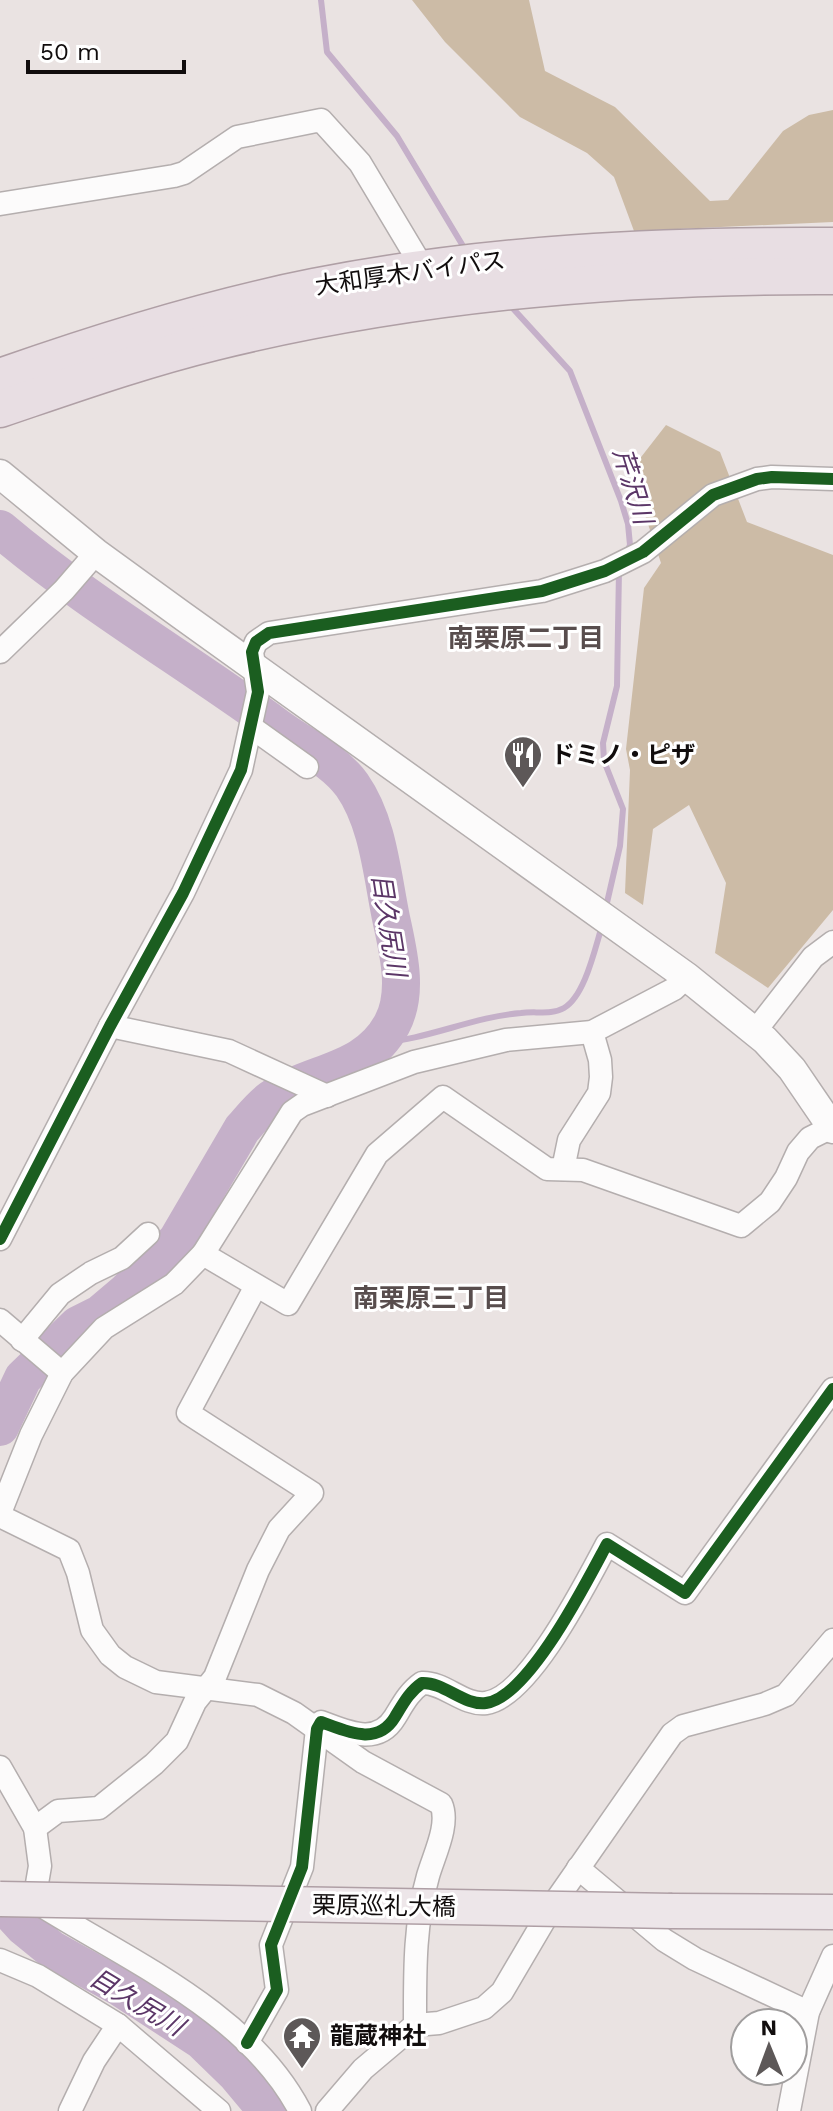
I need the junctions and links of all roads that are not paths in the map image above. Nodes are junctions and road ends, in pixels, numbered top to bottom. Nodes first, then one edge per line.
1 (0, 204) edge
2 (833, 246) edge
3 (418, 260) dead end
4 (780, 261) junction
5 (833, 276) edge
6 (0, 377) edge
7 (0, 409) edge
8 (0, 474) edge
9 (833, 479) edge
10 (90, 560) junction
11 (8, 634) edge
12 (0, 652) edge
13 (257, 680) junction
14 (252, 725) junction
15 (307, 767) dead end
16 (833, 942) edge
17 (687, 977) junction
18 (110, 1026) junction
19 (756, 1030) junction
20 (592, 1032) junction
21 (321, 1093) junction
22 (832, 1128) edge
23 (563, 1169) junction
24 (148, 1234) dead end
25 (0, 1239) edge
26 (203, 1254) junction
27 (256, 1286) junction
28 (0, 1320) edge
29 (23, 1341) junction
30 (59, 1371) junction
31 (833, 1389) edge
32 (0, 1514) edge
33 (833, 1640) edge
34 (206, 1690) junction
35 (317, 1729) junction
36 (0, 1767) edge
37 (35, 1828) junction
38 (578, 1868) junction
39 (0, 1899) edge
40 (833, 1912) edge
41 (833, 1956) edge
42 (0, 1960) edge
43 (797, 2007) edge
44 (809, 2010) edge
45 (118, 2025) junction
46 (415, 2025) junction
47 (247, 2043) junction
48 (794, 2087) edge
49 (70, 2111) edge
50 (219, 2111) edge
51 (300, 2111) edge
52 (327, 2111) edge
53 (789, 2111) edge

1 - 3 street
2 - 4 highway, 大和厚木バイパス
4 - 5 highway, 大和厚木バイパス
4 - 6 highway, 大和厚木バイパス
4 - 7 highway, 大和厚木バイパス
8 - 10 street
9 - 13 street
10 - 11 street
10 - 13 street
11 - 12 street
13 - 14 street
13 - 17 street
14 - 15 street
14 - 18 street
16 - 19 street
17 - 19 street
17 - 20 street
18 - 21 street
18 - 25 street
19 - 22 street
20 - 21 street
20 - 23 street
21 - 26 street
22 - 23 street
23 - 27 street
24 - 29 street
26 - 27 street
26 - 30 street
27 - 34 street
28 - 29 street
29 - 30 street
30 - 32 street
31 - 35 street
32 - 34 street
33 - 38 street
34 - 35 street
34 - 37 street
35 - 46 street
35 - 47 street
36 - 37 street
37 - 47 street
38 - 43 street
38 - 46 street
39 - 40 main road, 栗原巡礼大橋, bridge
41 - 44 street
42 - 45 street
45 - 49 street
45 - 50 street
46 - 52 street
47 - 51 street
48 - 53 street

